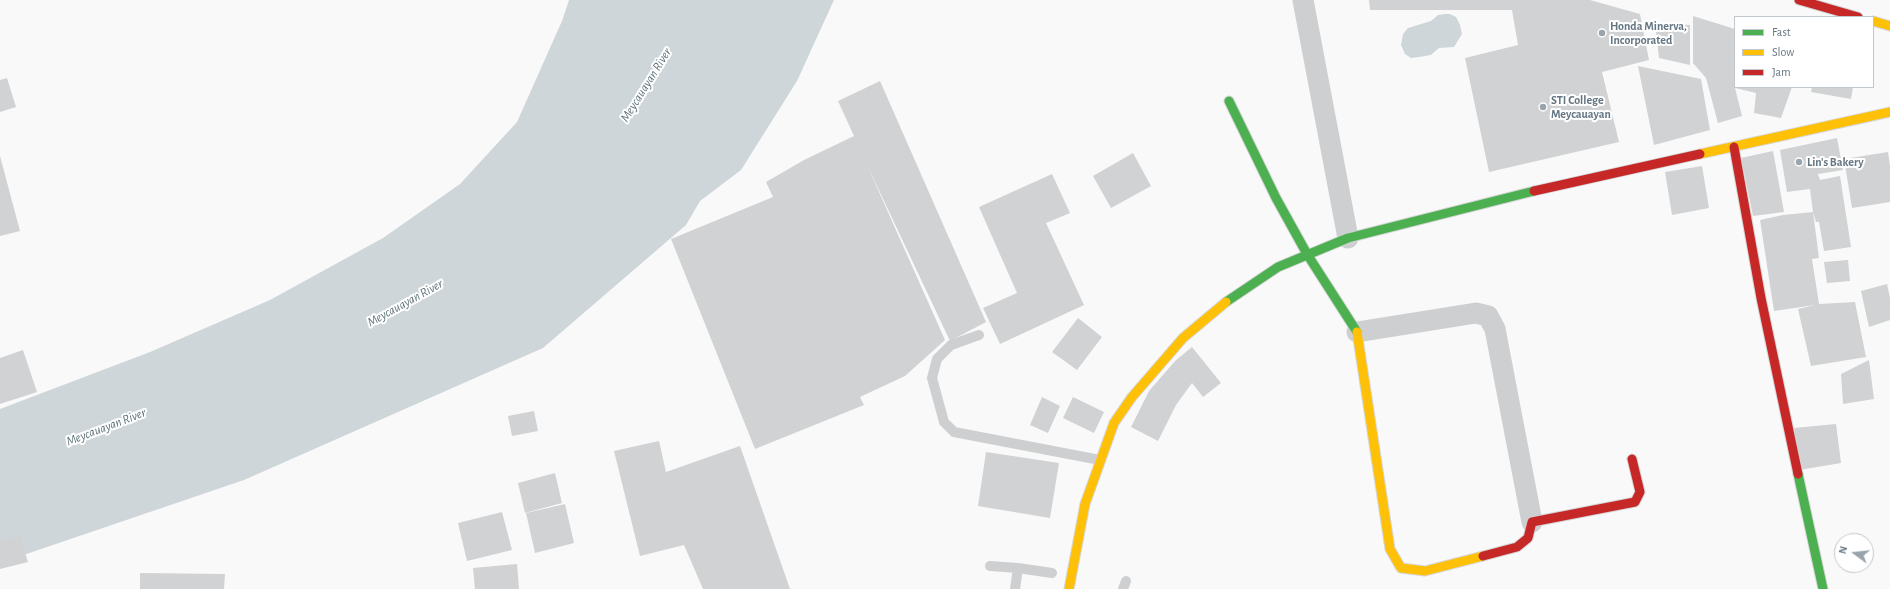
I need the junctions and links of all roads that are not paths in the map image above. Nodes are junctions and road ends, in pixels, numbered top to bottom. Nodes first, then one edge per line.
1 (1303, 0) edge
2 (1799, 0) edge
3 (1855, 16) edge
4 (1874, 21) edge
5 (1890, 26) edge
6 (1229, 101) dead end
7 (1890, 112) edge
8 (1734, 147) junction
9 (1348, 238) junction
10 (1307, 254) junction
11 (1357, 332) junction
12 (979, 335) dead end
13 (1632, 459) dead end
14 (1100, 460) junction
15 (1532, 522) junction
16 (990, 566) dead end
17 (1018, 568) junction
18 (1052, 572) dead end
19 (1015, 589) edge
20 (1069, 589) edge
21 (1823, 589) edge

1 - 9 street
2 - 3 main road
4 - 5 main road
6 - 10 main road
7 - 8 main road
8 - 9 main road
8 - 21 main road
9 - 10 main road
10 - 11 main road
10 - 14 main road
11 - 15 street
11 - 15 main road
12 - 14 lane
13 - 15 main road
14 - 20 main road
16 - 17 lane
17 - 18 lane
17 - 19 lane

